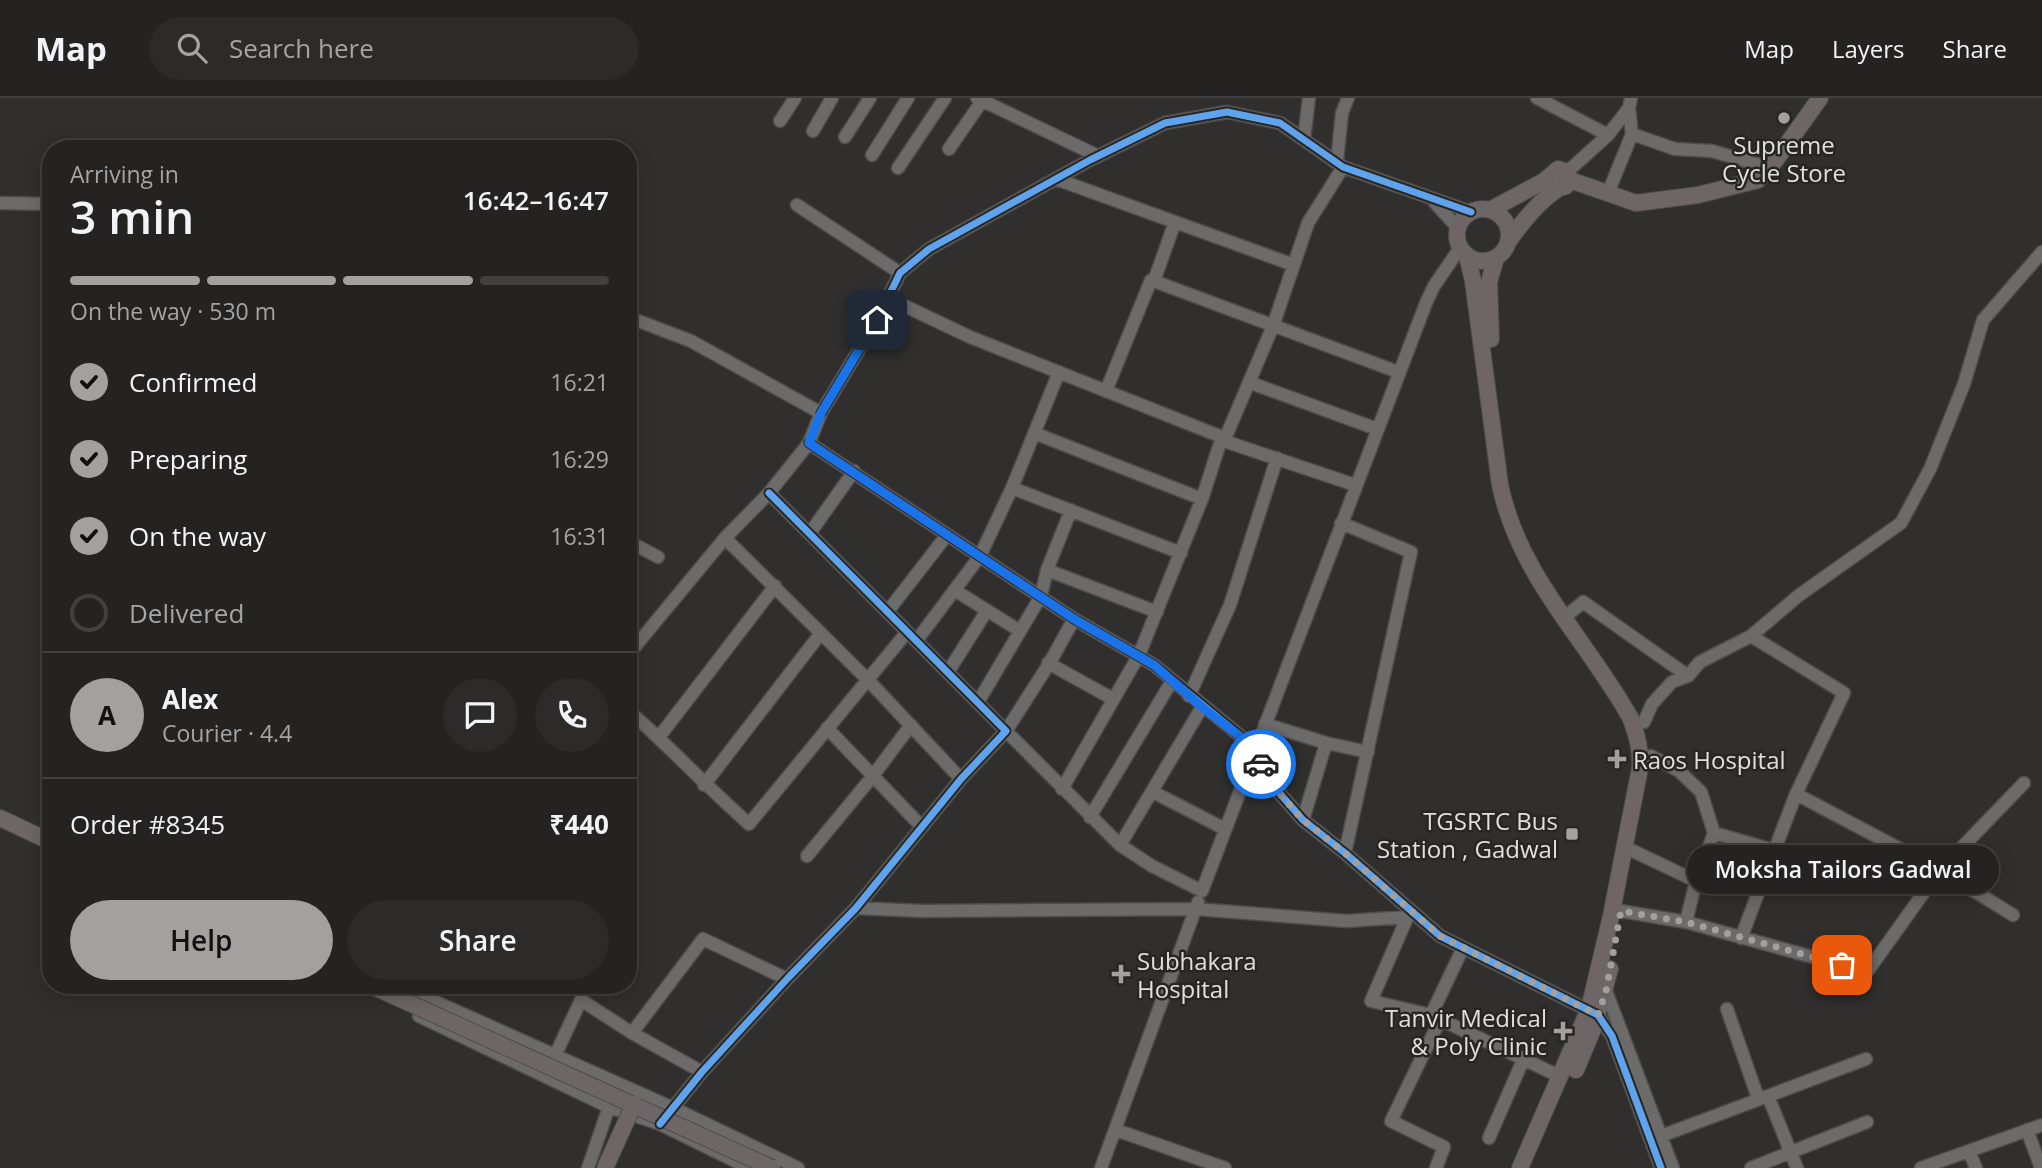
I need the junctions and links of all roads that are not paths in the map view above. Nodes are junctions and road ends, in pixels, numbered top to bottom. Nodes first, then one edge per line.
1 (796, 98) edge
2 (832, 98) edge
3 (870, 98) edge
4 (908, 98) edge
5 (945, 98) edge
6 (1309, 98) edge
7 (1348, 98) edge
8 (1537, 98) edge
9 (1820, 98) edge
10 (979, 99) edge
11 (1630, 103) edge
12 (780, 121) dead end
13 (813, 131) dead end
14 (1632, 134) junction
15 (1608, 135) junction
16 (845, 137) dead end
17 (1304, 139) junction
18 (949, 149) dead end
19 (872, 155) dead end
20 (1098, 156) junction
21 (1340, 164) junction
22 (898, 168) dead end
23 (1770, 168) junction
24 (1056, 179) junction
25 (1562, 179) junction
26 (1608, 193) junction
27 (1430, 198) junction
28 (0, 203) edge
29 (42, 204) edge
30 (797, 205) dead end
31 (1490, 210) junction
32 (1471, 212) junction
33 (1175, 222) junction
34 (1458, 228) junction
35 (1508, 242) junction
36 (1464, 252) junction
37 (2042, 252) edge
38 (1496, 258) junction
39 (1294, 265) junction
40 (900, 273) junction
41 (1153, 281) junction
42 (888, 298) junction
43 (637, 320) edge
44 (1273, 327) junction
45 (1059, 372) junction
46 (1398, 372) junction
47 (1251, 383) junction
48 (1106, 391) junction
49 (821, 413) junction
50 (1377, 429) junction
51 (1034, 433) junction
52 (1223, 439) junction
53 (809, 443) junction
54 (1277, 458) junction
55 (854, 471) junction
56 (1355, 485) junction
57 (1012, 488) junction
58 (769, 493) junction
59 (1202, 499) junction
60 (1071, 510) junction
61 (1341, 523) junction
62 (810, 533) junction
63 (947, 535) junction
64 (725, 538) junction
65 (637, 546) edge
66 (1181, 553) junction
67 (980, 556) junction
68 (658, 557) dead end
69 (1048, 570) junction
70 (775, 586) junction
71 (956, 591) junction
72 (1041, 596) junction
73 (888, 611) junction
74 (986, 612) junction
75 (1157, 612) junction
76 (1570, 613) junction
77 (1074, 619) junction
78 (1020, 631) junction
79 (821, 633) junction
80 (912, 636) junction
81 (1751, 636) junction
82 (637, 644) edge
83 (1139, 655) junction
84 (1048, 663) junction
85 (948, 672) junction
86 (1688, 676) junction
87 (869, 681) junction
88 (1172, 681) junction
89 (1189, 696) junction
90 (1113, 699) junction
91 (978, 702) junction
92 (1202, 707) junction
93 (637, 718) edge
94 (1644, 722) junction
95 (1265, 724) junction
96 (911, 725) junction
97 (827, 728) junction
98 (1006, 731) junction
99 (659, 737) junction
100 (1326, 743) junction
101 (1255, 748) junction
102 (1368, 752) junction
103 (1651, 756) junction
104 (872, 777) junction
105 (961, 779) junction
106 (2024, 783) dead end
107 (704, 785) junction
108 (1062, 789) junction
109 (1153, 792) junction
110 (1796, 794) junction
111 (1090, 817) junction
112 (0, 818) edge
113 (1303, 820) junction
114 (922, 827) junction
115 (1225, 829) junction
116 (1714, 833) junction
117 (42, 838) edge
118 (1120, 845) junction
119 (1773, 850) junction
120 (1633, 851) junction
121 (1345, 853) junction
122 (807, 856) dead end
123 (1940, 870) junction
124 (1696, 881) junction
125 (1202, 891) junction
126 (856, 908) junction
127 (1196, 909) junction
128 (1621, 911) junction
129 (1408, 914) junction
130 (2013, 915) dead end
131 (1686, 922) junction
132 (1741, 937) junction
133 (1463, 948) junction
134 (787, 979) junction
135 (1601, 987) junction
136 (377, 994) edge
137 (402, 994) edge
138 (403, 994) edge
139 (1727, 1009) dead end
140 (1593, 1012) junction
141 (1436, 1017) junction
142 (632, 1033) junction
143 (555, 1056) junction
144 (1524, 1058) junction
145 (1866, 1059) dead end
146 (702, 1073) junction
147 (545, 1076) junction
148 (1562, 1077) junction
149 (1768, 1096) junction
150 (634, 1104) junction
151 (609, 1107) junction
152 (673, 1108) junction
153 (1867, 1122) dead end
154 (660, 1124) junction
155 (2042, 1125) edge
156 (1116, 1130) junction
157 (2027, 1130) junction
158 (1661, 1136) junction
159 (1489, 1138) dead end
160 (1791, 1151) junction
161 (1969, 1151) junction
162 (589, 1168) edge
163 (605, 1168) edge
164 (749, 1168) edge
165 (772, 1168) edge
166 (798, 1168) edge
167 (1101, 1168) edge
168 (1225, 1168) edge
169 (1436, 1168) edge
170 (1520, 1168) edge
171 (1531, 1168) edge
172 (1661, 1168) edge
173 (1673, 1168) edge
174 (1751, 1168) edge
175 (1797, 1168) edge
176 (1921, 1168) edge
177 (1976, 1168) edge
178 (2041, 1168) edge

1 - 12 street
2 - 13 street
3 - 16 street
4 - 19 street
5 - 22 street
6 - 17 street
7 - 21 street
8 - 15 street
9 - 23 main road
10 - 18 street
10 - 20 street
11 - 14 street
11 - 15 street
14 - 23 street
14 - 26 street
15 - 25 street
17 - 20 street
17 - 21 street
20 - 24 street
21 - 27 street
21 - 39 street
23 - 26 main road
24 - 33 street
24 - 40 street
25 - 26 main road
25 - 31 main road
25 - 35 main road
27 - 32 street
27 - 34 street
28 - 29 street
30 - 40 street
31 - 32 main road
31 - 35 main road
32 - 34 main road
33 - 39 street
33 - 41 street
34 - 36 main road
35 - 38 main road
36 - 38 main road
36 - 46 street
36 - 135 main road
37 - 81 street
38 - 76 main road
39 - 44 street
40 - 42 street
41 - 44 street
41 - 48 street
42 - 45 street
42 - 49 street
43 - 49 street
44 - 46 street
44 - 47 street
45 - 48 street
45 - 51 street
46 - 50 street
47 - 50 street
47 - 52 street
48 - 52 street
49 - 53 street
50 - 56 street
51 - 57 street
51 - 59 street
52 - 54 street
52 - 59 street
53 - 55 street
53 - 58 street
54 - 56 street
54 - 89 street
55 - 62 street
55 - 63 street
56 - 61 street
57 - 60 street
57 - 67 street
58 - 62 street
58 - 64 street
59 - 66 street
60 - 66 street
60 - 69 street
61 - 95 street
61 - 102 street
62 - 73 street
63 - 67 street
63 - 73 street
64 - 70 street
64 - 82 street
65 - 68 street
66 - 75 street
67 - 71 street
67 - 72 street
69 - 72 street
69 - 75 street
70 - 79 street
70 - 99 street
71 - 74 street
71 - 80 street
72 - 77 street
72 - 78 street
73 - 80 street
74 - 78 street
74 - 85 street
75 - 83 street
76 - 86 street
76 - 94 main road
77 - 83 street
77 - 84 street
78 - 91 street
79 - 87 street
79 - 107 street
80 - 85 street
80 - 87 street
81 - 86 street
81 - 110 street
83 - 88 street
83 - 90 street
84 - 90 street
84 - 98 street
85 - 91 street
86 - 94 street
87 - 96 street
87 - 97 street
88 - 89 street
88 - 111 street
89 - 92 street
90 - 108 street
91 - 98 street
92 - 101 street
92 - 109 street
93 - 99 street
94 - 103 main road
95 - 100 street
95 - 101 street
96 - 104 street
96 - 105 street
97 - 104 street
97 - 107 street
98 - 105 street
98 - 108 street
99 - 107 street
100 - 102 street
100 - 113 street
101 - 113 street
101 - 115 street
102 - 121 street
103 - 116 street
103 - 120 main road
104 - 114 street
104 - 122 street
105 - 114 street
106 - 123 street
108 - 111 street
109 - 115 street
109 - 118 street
110 - 119 street
110 - 123 street
111 - 118 street
112 - 117 main road
113 - 121 street
114 - 126 street
115 - 125 street
116 - 119 street
116 - 124 street
118 - 125 street
119 - 132 street
120 - 124 street
120 - 128 main road
121 - 129 street
123 - 130 street
123 - 132 street
124 - 131 street
125 - 127 street
126 - 127 street
126 - 134 street
127 - 129 street
127 - 156 street
128 - 131 street
128 - 135 main road
129 - 133 street
129 - 141 street
131 - 132 street
133 - 140 street
133 - 141 street
134 - 142 street
134 - 146 street
135 - 140 main road
135 - 158 street
136 - 147 street
137 - 150 main road, bridge
138 - 143 street
139 - 149 street
140 - 148 main road
140 - 171 main road
140 - 172 street
141 - 144 street
141 - 169 street
142 - 143 street
142 - 146 street
143 - 147 street
143 - 152 street
144 - 148 street
144 - 159 street
145 - 149 street
146 - 152 street
147 - 151 street
148 - 170 main road
149 - 158 street
149 - 160 street
150 - 163 main road, bridge
150 - 165 main road, bridge
151 - 154 street
151 - 162 street
152 - 154 street
152 - 166 street
153 - 160 street
154 - 164 street
155 - 157 street
156 - 167 street
156 - 168 street
157 - 161 street
157 - 178 street
158 - 173 street
160 - 174 street
160 - 175 street
161 - 176 street
161 - 177 street

